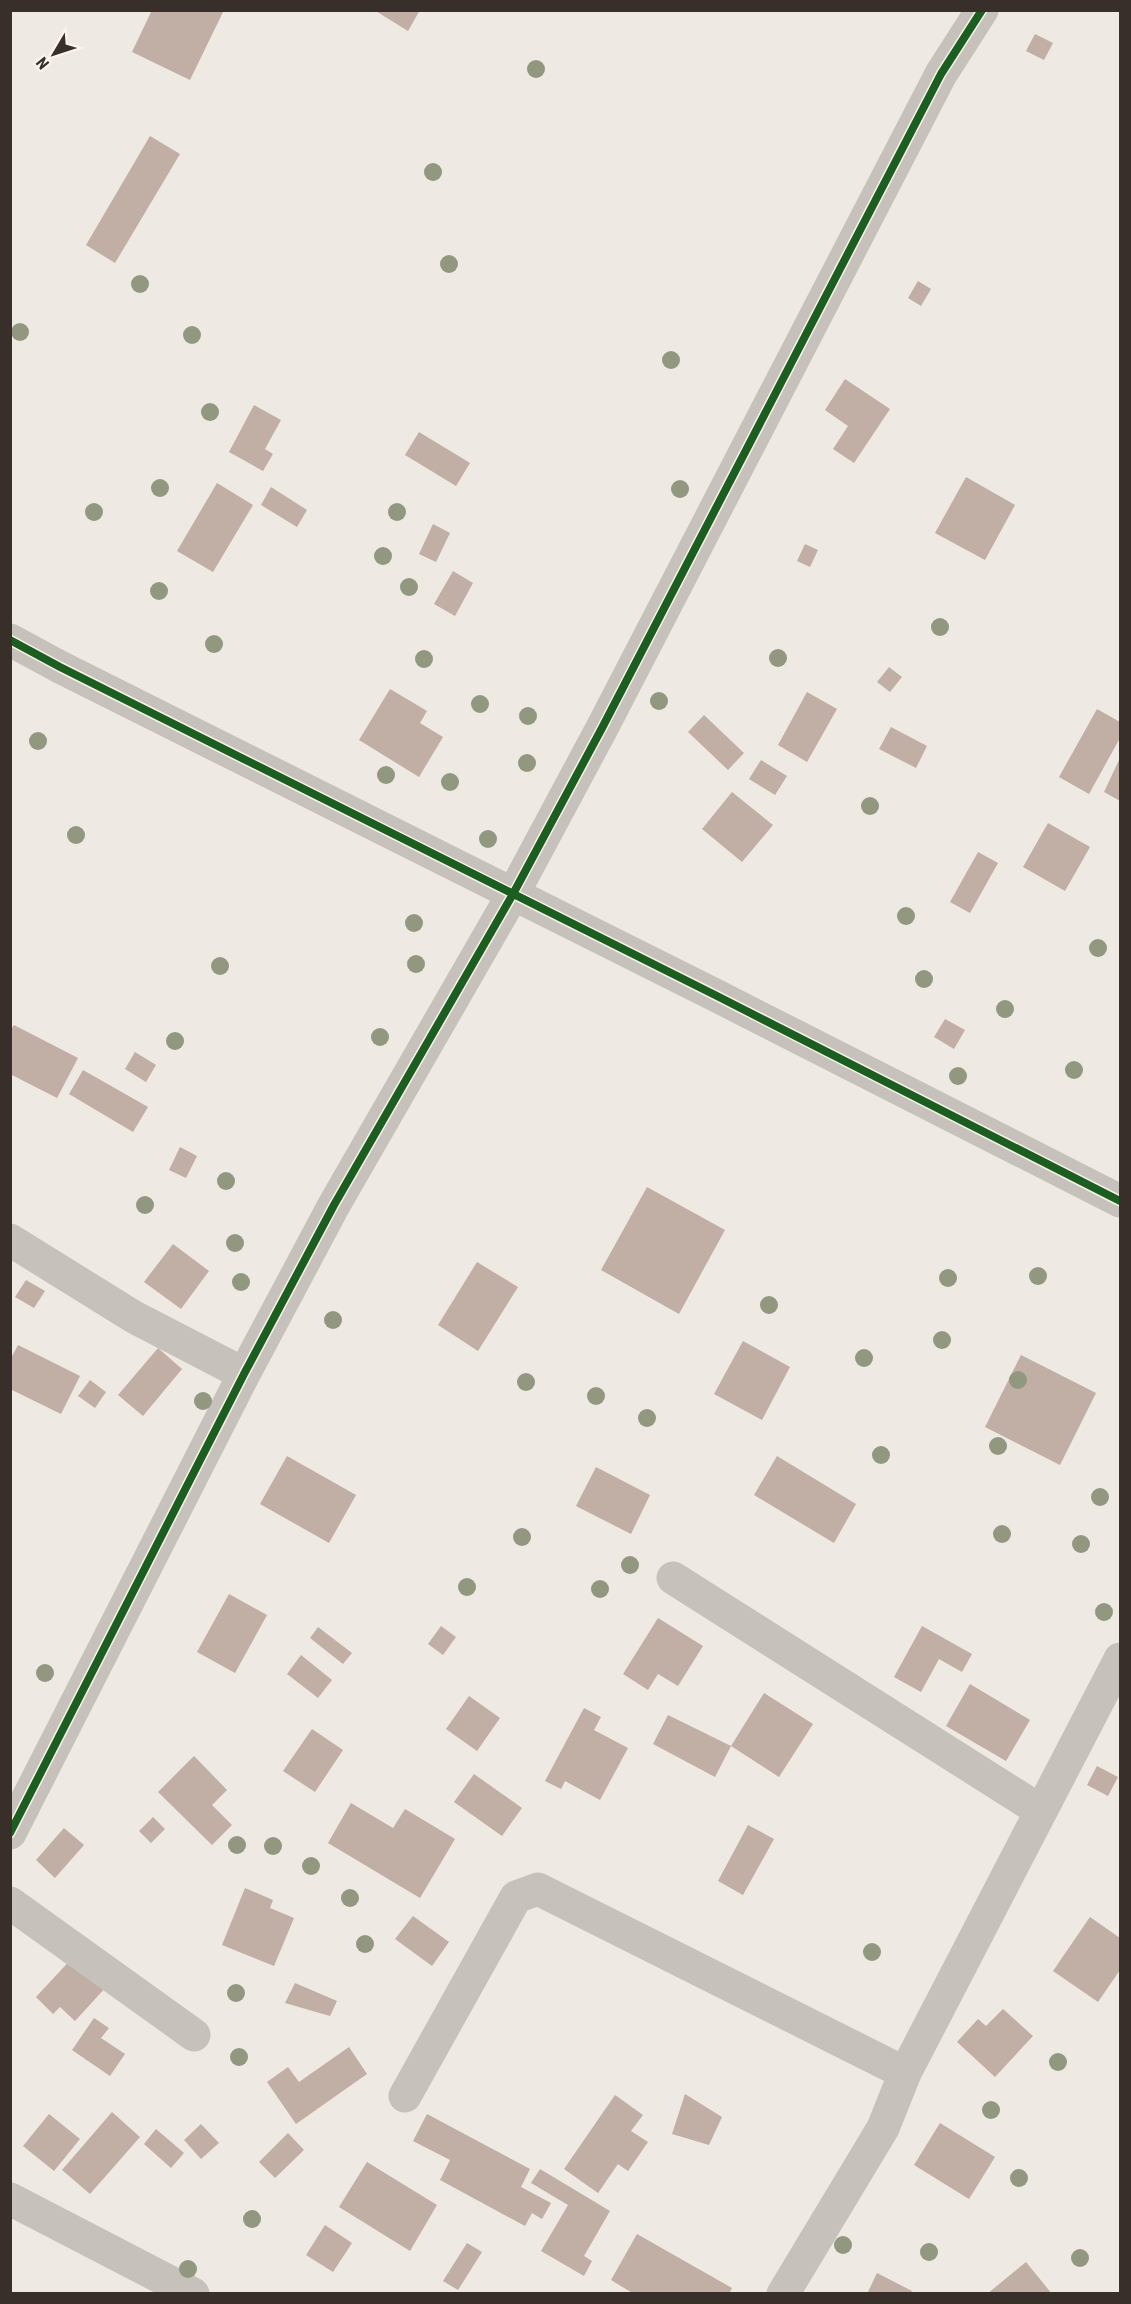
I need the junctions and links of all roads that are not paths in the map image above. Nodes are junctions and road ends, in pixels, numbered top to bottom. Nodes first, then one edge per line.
1 (982, 10) edge
2 (10, 640) edge
3 (513, 894) junction
4 (1120, 1201) edge
5 (10, 1240) edge
6 (244, 1374) junction
7 (673, 1578) dead end
8 (1120, 1659) edge
9 (1041, 1811) junction
10 (10, 1833) edge
11 (10, 1903) edge
12 (194, 2035) dead end
13 (905, 2073) junction
14 (405, 2096) dead end
15 (10, 2199) edge
16 (194, 2294) edge
17 (783, 2294) edge

1 - 3 street
2 - 3 street
3 - 4 street
3 - 6 street
5 - 6 street
6 - 10 street
7 - 9 street
8 - 9 street
9 - 13 street
11 - 12 street
13 - 14 street
13 - 17 street
15 - 16 street

